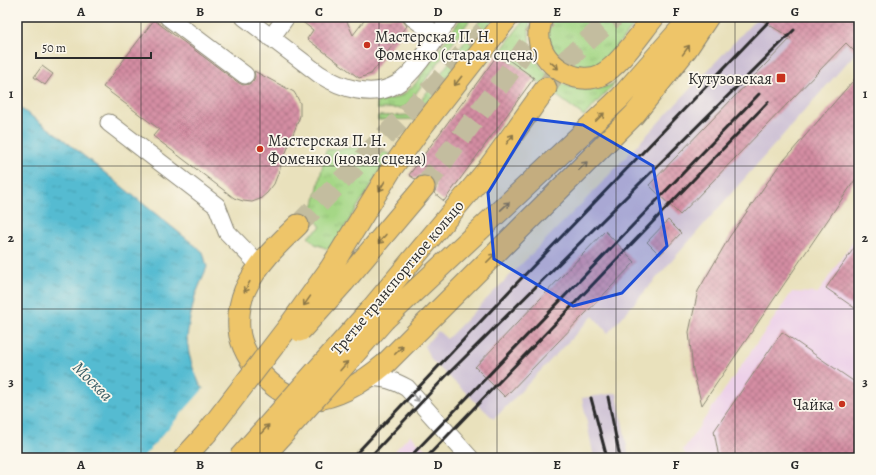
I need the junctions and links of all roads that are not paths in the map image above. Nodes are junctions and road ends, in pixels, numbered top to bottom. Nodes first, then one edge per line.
1 (168, 17) edge
2 (244, 17) edge
3 (286, 17) edge
4 (412, 17) edge
5 (450, 17) edge
6 (508, 17) edge
7 (542, 17) edge
8 (654, 17) edge
9 (691, 17) edge
10 (708, 17) edge
11 (437, 35) junction
12 (271, 38) junction
13 (656, 73) junction
14 (245, 75) dead end
15 (546, 88) tunnel mouth
16 (109, 123) dead end
17 (424, 187) tunnel mouth
18 (298, 225) tunnel mouth
19 (259, 266) junction
20 (337, 276) junction
21 (379, 313) junction
22 (368, 377) junction
23 (184, 458) edge
24 (239, 458) edge
25 (262, 458) edge
26 (470, 458) edge

1 - 14 street
2 - 12 street
3 - 12 street
4 - 11 street
5 - 11 street
6 -> 20 main road
7 -> 8 main road
9 - 13 main road
13 -> 10 main road
11 - 12 street
21 -> 13 main road
22 -> 13 main road
21 -> 15 main road, Третье транспортное кольцо
16 - 19 street
17 -> 20 main road
18 - 19 main road
19 -> 22 main road
20 -> 23 main road, bridge
24 -> 21 main road, Третье транспортное кольцо, bridge
25 -> 21 main road, bridge
22 -> 26 street

